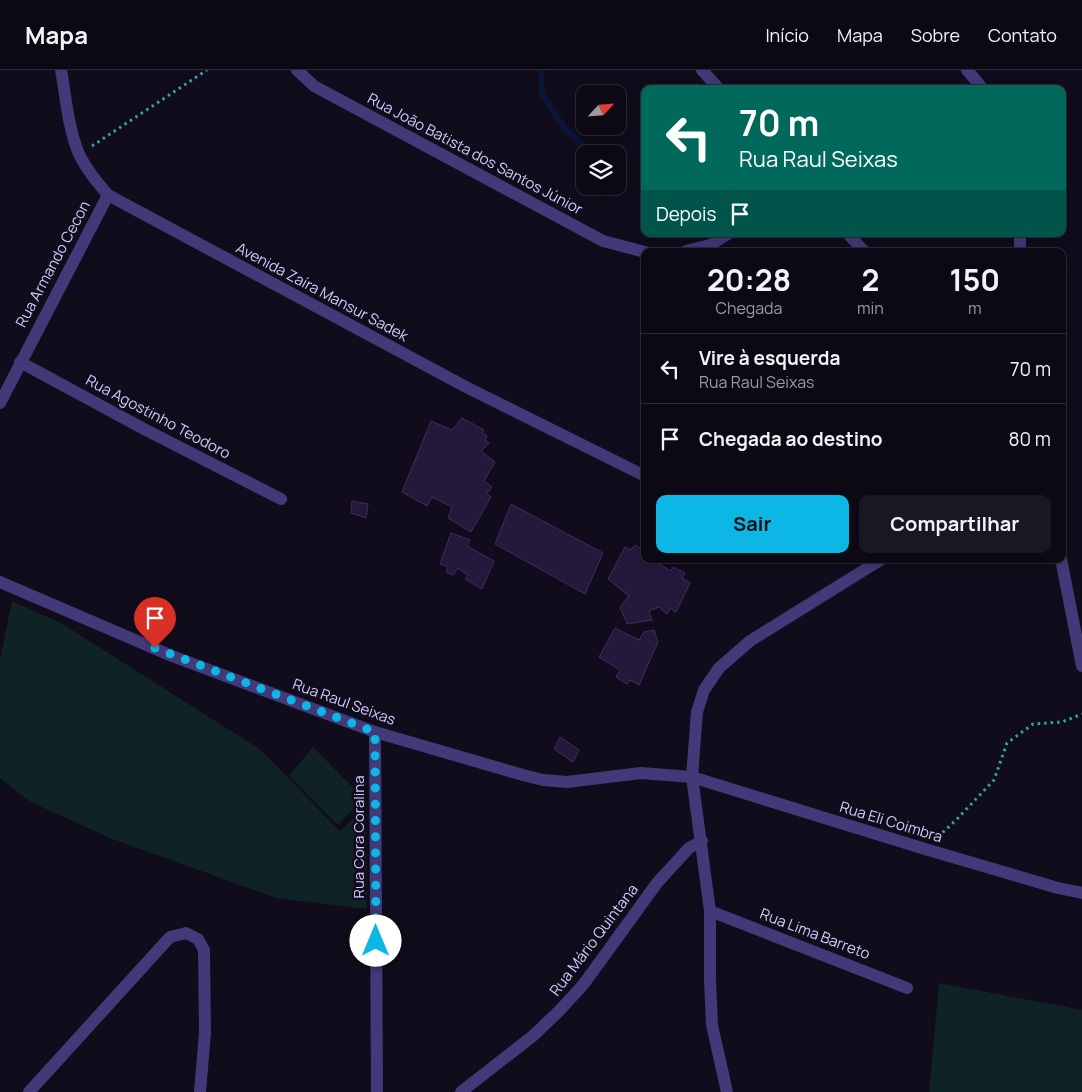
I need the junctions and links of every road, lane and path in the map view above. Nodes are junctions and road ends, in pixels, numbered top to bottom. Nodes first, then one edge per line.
1 (61, 70) edge
2 (207, 70) edge
3 (297, 70) edge
4 (702, 70) edge
5 (967, 70) edge
6 (715, 85) edge
7 (980, 85) edge
8 (80, 155) junction
9 (108, 195) junction
10 (723, 237) edge
11 (851, 237) edge
12 (698, 248) edge
13 (861, 248) edge
14 (641, 251) edge
15 (20, 362) junction
16 (0, 403) edge
17 (641, 474) edge
18 (281, 500) dead end
19 (876, 563) edge
20 (1062, 563) edge
21 (0, 582) edge
22 (1082, 666) edge
23 (1082, 714) edge
24 (375, 732) junction
25 (692, 777) junction
26 (702, 841) junction
27 (925, 849) junction
28 (1082, 893) edge
29 (710, 910) junction
30 (907, 988) dead end
31 (29, 1092) edge
32 (200, 1092) edge
33 (377, 1092) edge
34 (461, 1092) edge
35 (727, 1092) edge

1 - 8 street, Avenida Zaíra Mansur Sadek
2 - 8 path
3 - 14 street, Rua João Batista dos Santos Júnior
4 - 6 street
5 - 7 street
8 - 9 street, Avenida Zaíra Mansur Sadek
9 - 15 street, Rua Armando Cecon
9 - 17 street, Avenida Zaíra Mansur Sadek
10 - 12 street
11 - 13 street
15 - 16 street, Rua Armando Cecon
15 - 18 street, Rua Agostinho Teodoro
19 - 25 street
20 - 22 street
21 - 24 street, Rua Raul Seixas
23 - 27 path
24 - 25 street, Rua Raul Seixas
24 - 33 street, Rua Cora Coralina
25 - 26 street
25 - 27 street, Rua Eli Coimbra
26 - 29 street
26 - 34 street, Rua Mário Quintana
27 - 28 street, Rua Eli Coimbra
29 - 30 street, Rua Lima Barreto
29 - 35 street
31 - 32 street

